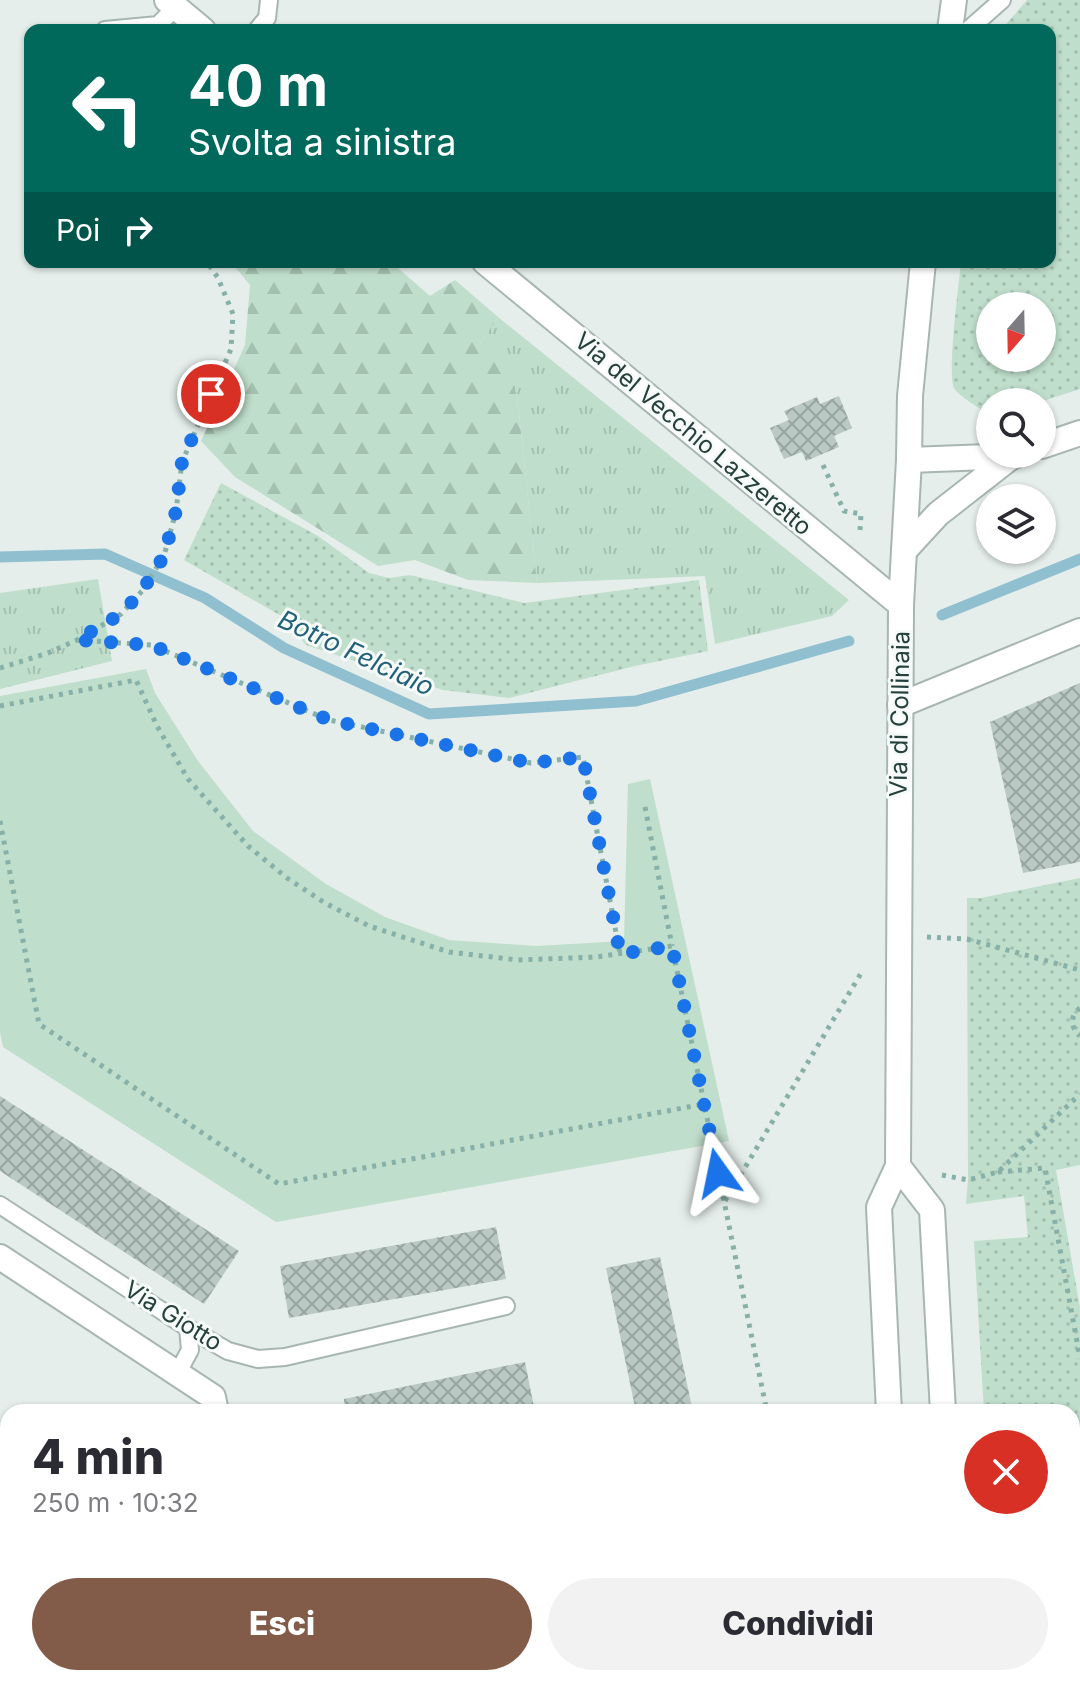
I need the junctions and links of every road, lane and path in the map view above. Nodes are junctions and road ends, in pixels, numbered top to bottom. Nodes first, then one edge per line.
1 (269, 0) edge
2 (954, 0) edge
3 (1002, 0) edge
4 (171, 4) edge
5 (159, 24) edge
6 (196, 24) edge
7 (262, 24) edge
8 (951, 24) edge
9 (975, 24) edge
10 (211, 268) edge
11 (492, 268) edge
12 (922, 268) edge
13 (1080, 433) edge
14 (1056, 441) edge
15 (976, 457) edge
16 (909, 460) junction
17 (823, 465) dead end
18 (999, 468) edge
19 (860, 530) dead end
20 (904, 551) junction
21 (901, 605) junction
22 (1080, 631) edge
23 (77, 640) junction
24 (0, 668) edge
25 (900, 705) junction
26 (0, 706) edge
27 (645, 807) dead end
28 (0, 821) edge
29 (898, 936) junction
30 (672, 946) junction
31 (620, 954) junction
32 (863, 970) dead end
33 (1080, 970) edge
34 (1080, 1008) edge
35 (1080, 1036) edge
36 (1080, 1094) edge
37 (704, 1104) junction
38 (898, 1166) junction
39 (998, 1172) junction
40 (968, 1180) dead end
41 (724, 1202) junction
42 (0, 1205) edge
43 (0, 1257) edge
44 (506, 1306) dead end
45 (188, 1328) junction
46 (1080, 1358) edge
47 (177, 1374) junction
48 (214, 1404) edge
49 (765, 1404) edge
50 (889, 1404) edge
51 (943, 1404) edge

1 - 7 lane
2 - 8 street
3 - 9 lane
4 - 5 lane
4 - 6 street
10 - 23 path
11 - 21 street, Via del Vecchio Lazzeretto
12 - 16 street, Via di Collinaia
13 - 14 street
15 - 16 street
16 - 20 street, Via di Collinaia
17 - 19 path
18 - 20 street
20 - 21 street, Via di Collinaia
21 - 25 street, Via di Collinaia
22 - 25 street
23 - 24 path
23 - 31 path
25 - 29 street, Via di Collinaia
26 - 31 path
27 - 30 path
28 - 37 path
29 - 33 path
29 - 38 street, Via di Collinaia
30 - 31 path
30 - 37 path
32 - 41 path
34 - 35 path
36 - 39 path
37 - 41 path
38 - 50 street, Via di Collinaia
38 - 51 street
39 - 40 path
39 - 46 path
41 - 49 path
42 - 45 lane, Via Giotto
43 - 47 street, Via Giotto
44 - 45 lane, Via Giotto
45 - 47 lane
47 - 48 street, Via Giotto

